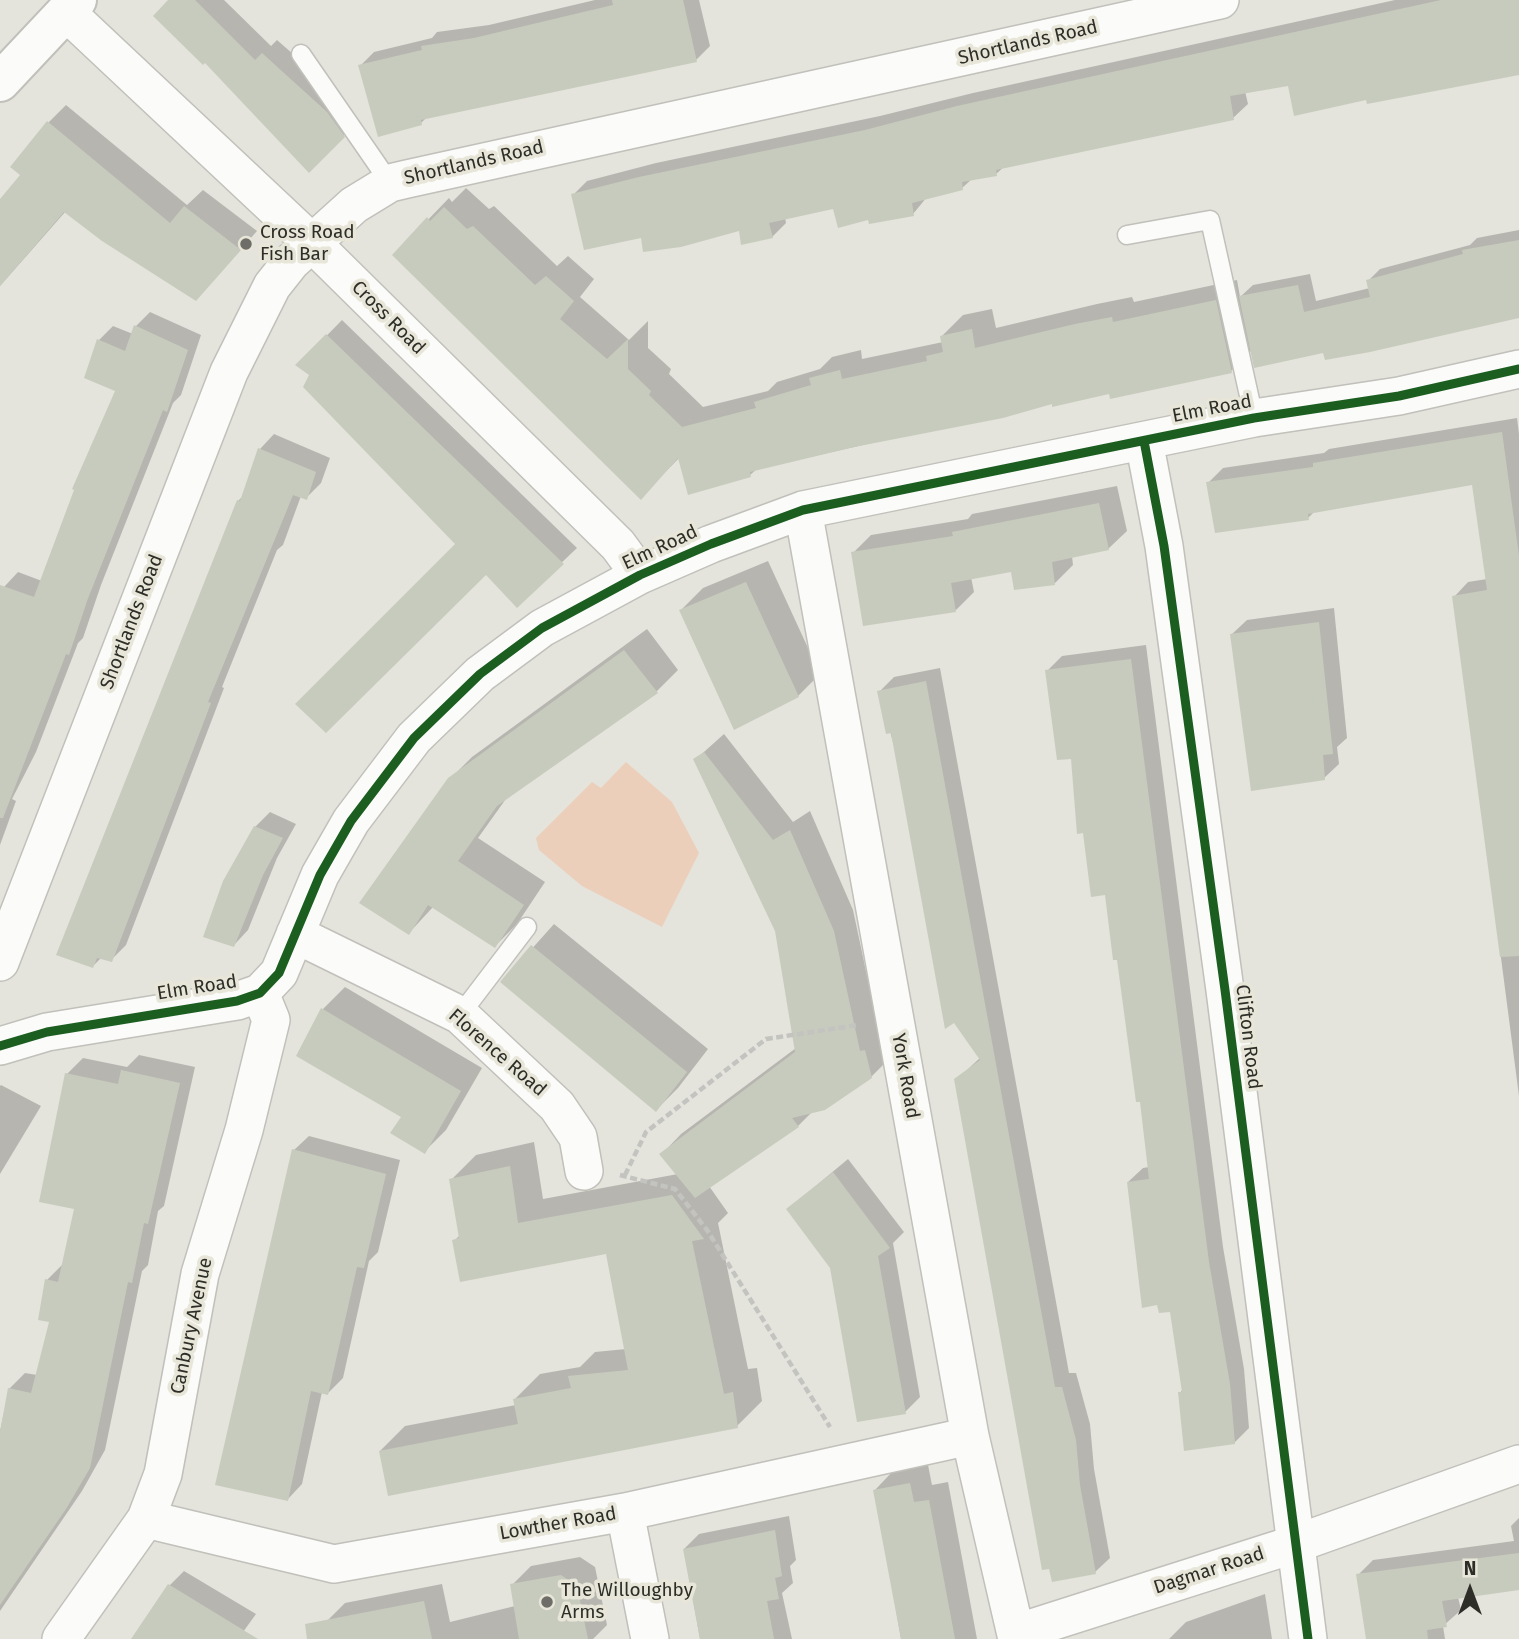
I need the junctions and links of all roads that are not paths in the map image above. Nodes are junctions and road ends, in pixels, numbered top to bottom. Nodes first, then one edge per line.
1 (1220, 0) edge
2 (72, 6) edge
3 (301, 54) dead end
4 (0, 82) edge
5 (390, 183) junction
6 (1127, 234) dead end
7 (311, 242) junction
8 (1519, 369) edge
9 (1254, 418) junction
10 (1144, 440) junction
11 (803, 510) junction
12 (640, 575) junction
13 (527, 927) dead end
14 (295, 934) junction
15 (0, 962) edge
16 (260, 993) junction
17 (460, 1015) junction
18 (0, 1046) edge
19 (584, 1171) road end
20 (970, 1436) junction
21 (1519, 1464) edge
22 (625, 1512) junction
23 (146, 1519) junction
24 (1295, 1544) junction
25 (1017, 1636) edge
26 (61, 1639) edge
27 (650, 1639) edge
28 (1308, 1639) edge

1 - 5 street, Shortlands Road
2 - 4 street
2 - 7 street, Cross Road
3 - 5 lane
5 - 7 street, Shortlands Road
6 - 9 lane
7 - 12 street, Cross Road
7 - 15 street, Shortlands Road
8 - 9 street, Elm Road
9 - 10 street, Elm Road
10 - 11 street, Elm Road
10 - 24 street, Clifton Road
11 - 12 street, Elm Road
11 - 20 street, York Road
12 - 14 street, Elm Road
13 - 17 lane
14 - 16 street, Elm Road
14 - 17 street, Florence Road
16 - 18 street, Elm Road
16 - 23 street, Canbury Avenue
17 - 19 street, Florence Road
20 - 22 street, Lowther Road
20 - 25 street, York Road
21 - 24 street, Dagmar Road
22 - 23 street, Lowther Road
22 - 27 street
23 - 26 street, Canbury Avenue
24 - 25 street, Dagmar Road
24 - 28 street, Clifton Road

